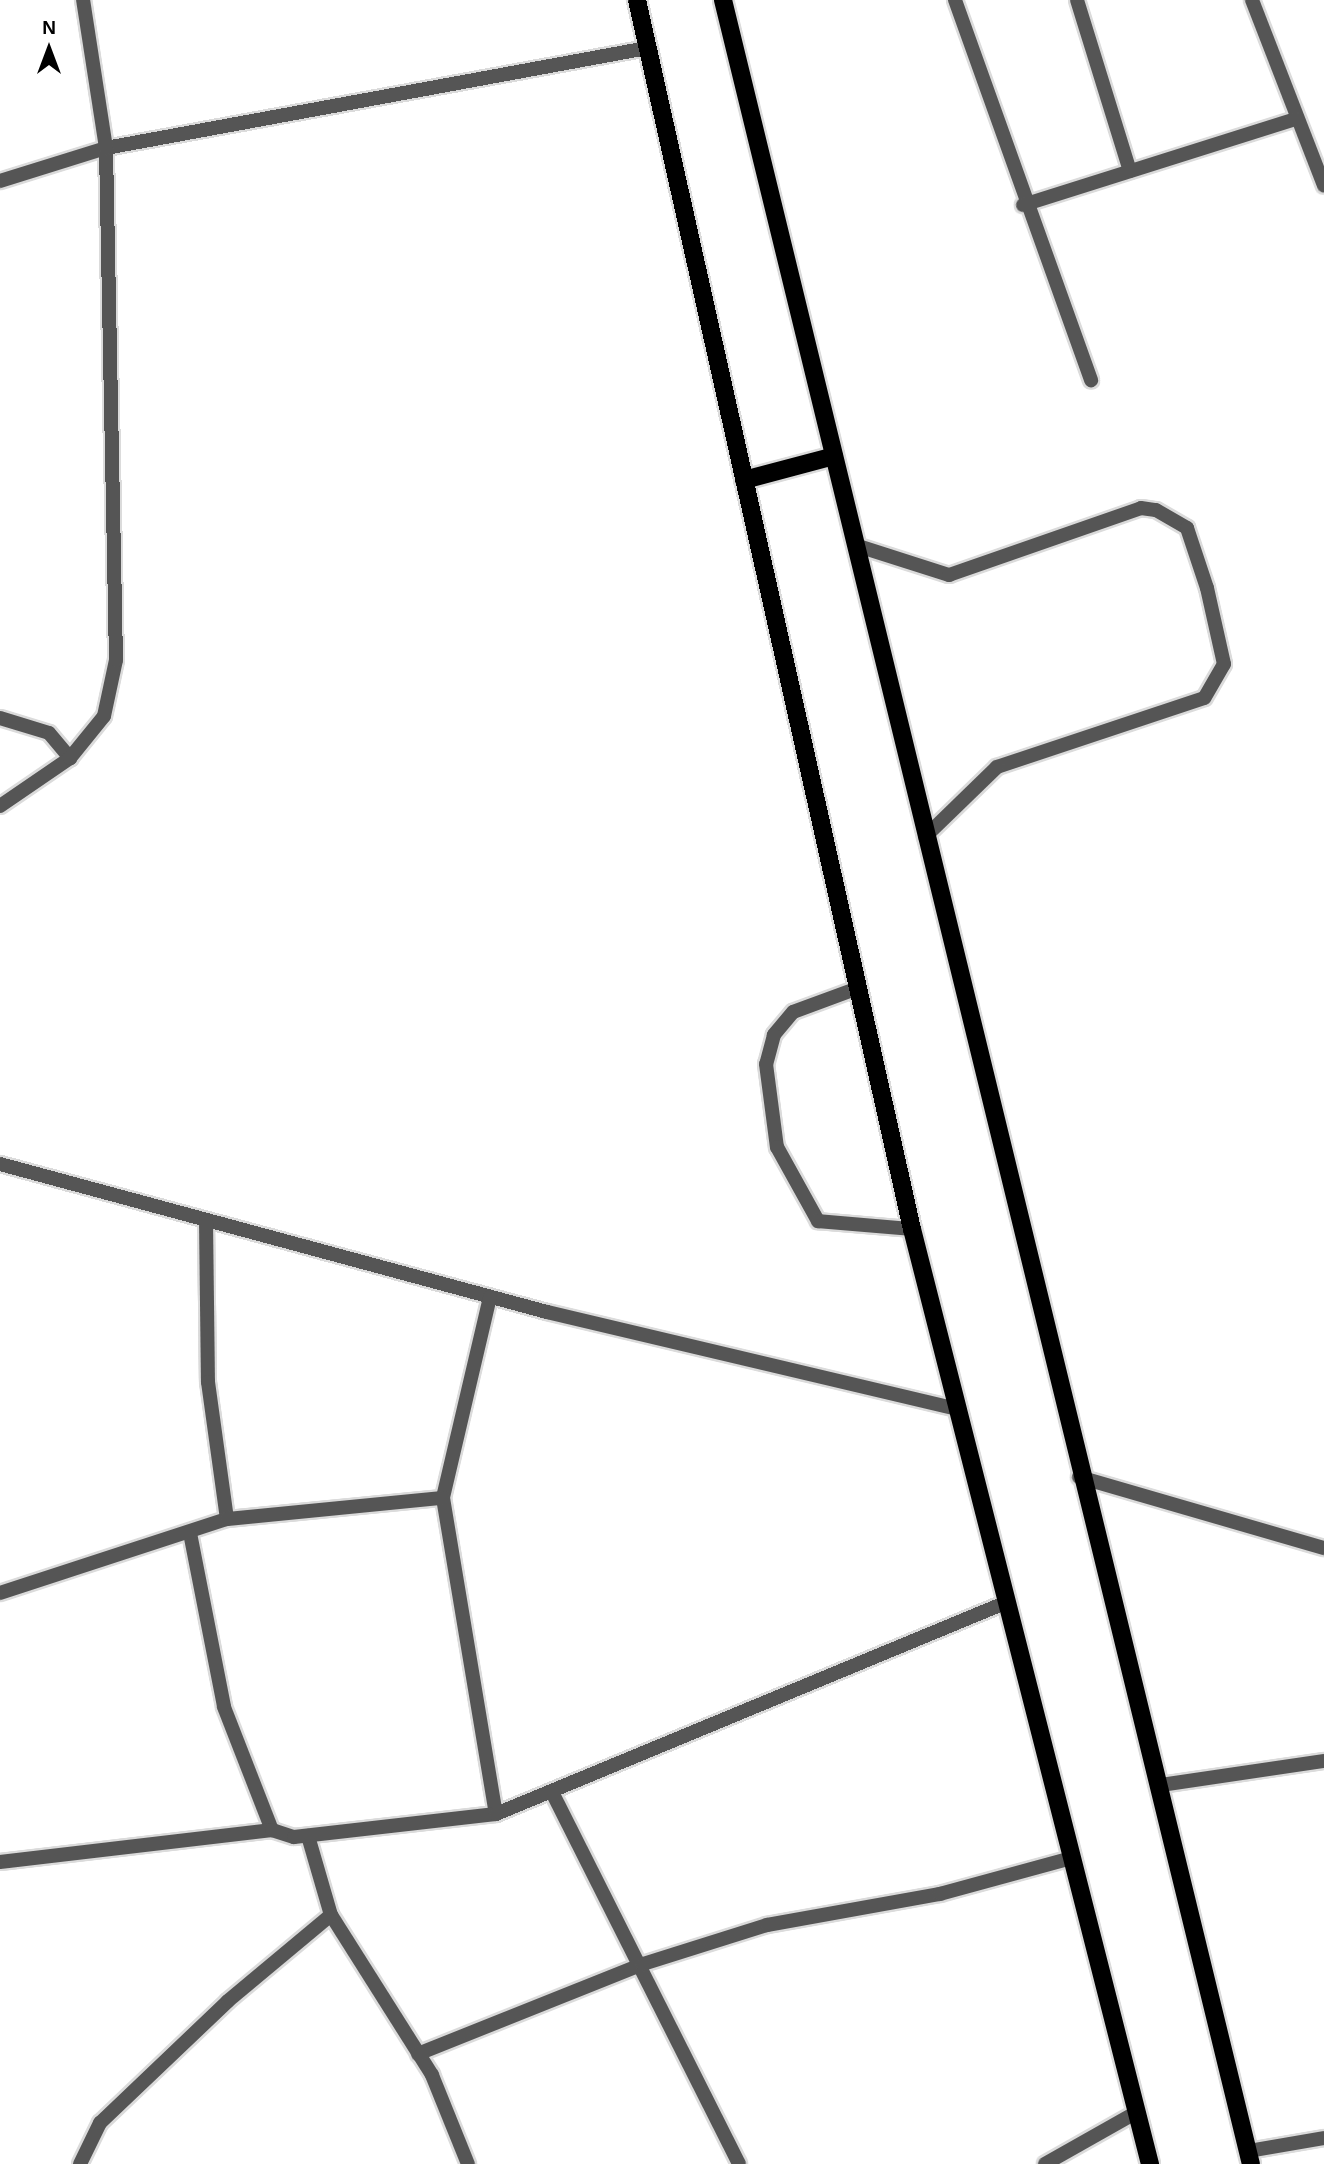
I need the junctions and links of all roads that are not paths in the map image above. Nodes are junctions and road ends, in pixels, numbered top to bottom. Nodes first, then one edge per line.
1 (83, 0) edge
2 (637, 0) edge
3 (723, 0) edge
4 (956, 0) edge
5 (1077, 0) edge
6 (1252, 0) edge
7 (647, 48) junction
8 (1295, 119) junction
9 (106, 148) junction
10 (1130, 171) junction
11 (0, 181) edge
12 (1324, 186) edge
13 (1023, 205) junction
14 (1091, 380) dead end
15 (834, 456) junction
16 (744, 480) junction
17 (855, 545) junction
18 (0, 718) edge
19 (70, 758) junction
20 (0, 806) edge
21 (925, 837) junction
22 (858, 988) junction
23 (0, 1164) edge
24 (206, 1221) junction
25 (912, 1229) junction
26 (490, 1297) junction
27 (958, 1409) junction
28 (1079, 1477) junction
29 (443, 1498) junction
30 (227, 1519) junction
31 (190, 1533) junction
32 (1324, 1548) edge
33 (0, 1594) edge
34 (1007, 1602) junction
35 (1324, 1761) edge
36 (1161, 1785) junction
37 (552, 1791) junction
38 (496, 1814) junction
39 (272, 1830) junction
40 (308, 1836) junction
41 (1072, 1858) junction
42 (0, 1862) edge
43 (331, 1915) junction
44 (643, 1964) junction
45 (418, 2054) junction
46 (1137, 2112) junction
47 (1324, 2138) edge
48 (1250, 2158) edge
49 (80, 2164) edge
50 (468, 2164) edge
51 (738, 2164) edge
52 (1045, 2164) edge
53 (1150, 2164) edge

1 - 9 street
2 - 7 main road
3 - 15 main road
4 - 13 street
5 - 10 street
6 - 8 street
7 - 9 street
7 - 16 main road
8 - 10 street
8 - 12 street
9 - 11 street
9 - 19 street
10 - 13 street
13 - 14 street
15 - 16 main road
15 - 17 main road
16 - 22 main road
17 - 21 main road
17 - 21 street
18 - 19 street
19 - 20 street
21 - 28 main road
22 - 25 main road
22 - 25 street
23 - 24 street
24 - 26 street
24 - 30 street
25 - 27 main road
26 - 27 street
26 - 29 street
27 - 34 main road
28 - 32 street
28 - 36 main road
29 - 30 street
29 - 38 street
30 - 31 street
31 - 33 street
31 - 39 street
34 - 37 street
34 - 41 main road
35 - 36 street
36 - 48 main road
37 - 38 street
37 - 44 street
38 - 40 street
39 - 40 street
39 - 42 street
40 - 43 street
41 - 44 street
41 - 46 main road
43 - 45 street
43 - 49 street
44 - 45 street
44 - 51 street
45 - 50 street
46 - 52 street
46 - 53 main road
47 - 48 street

